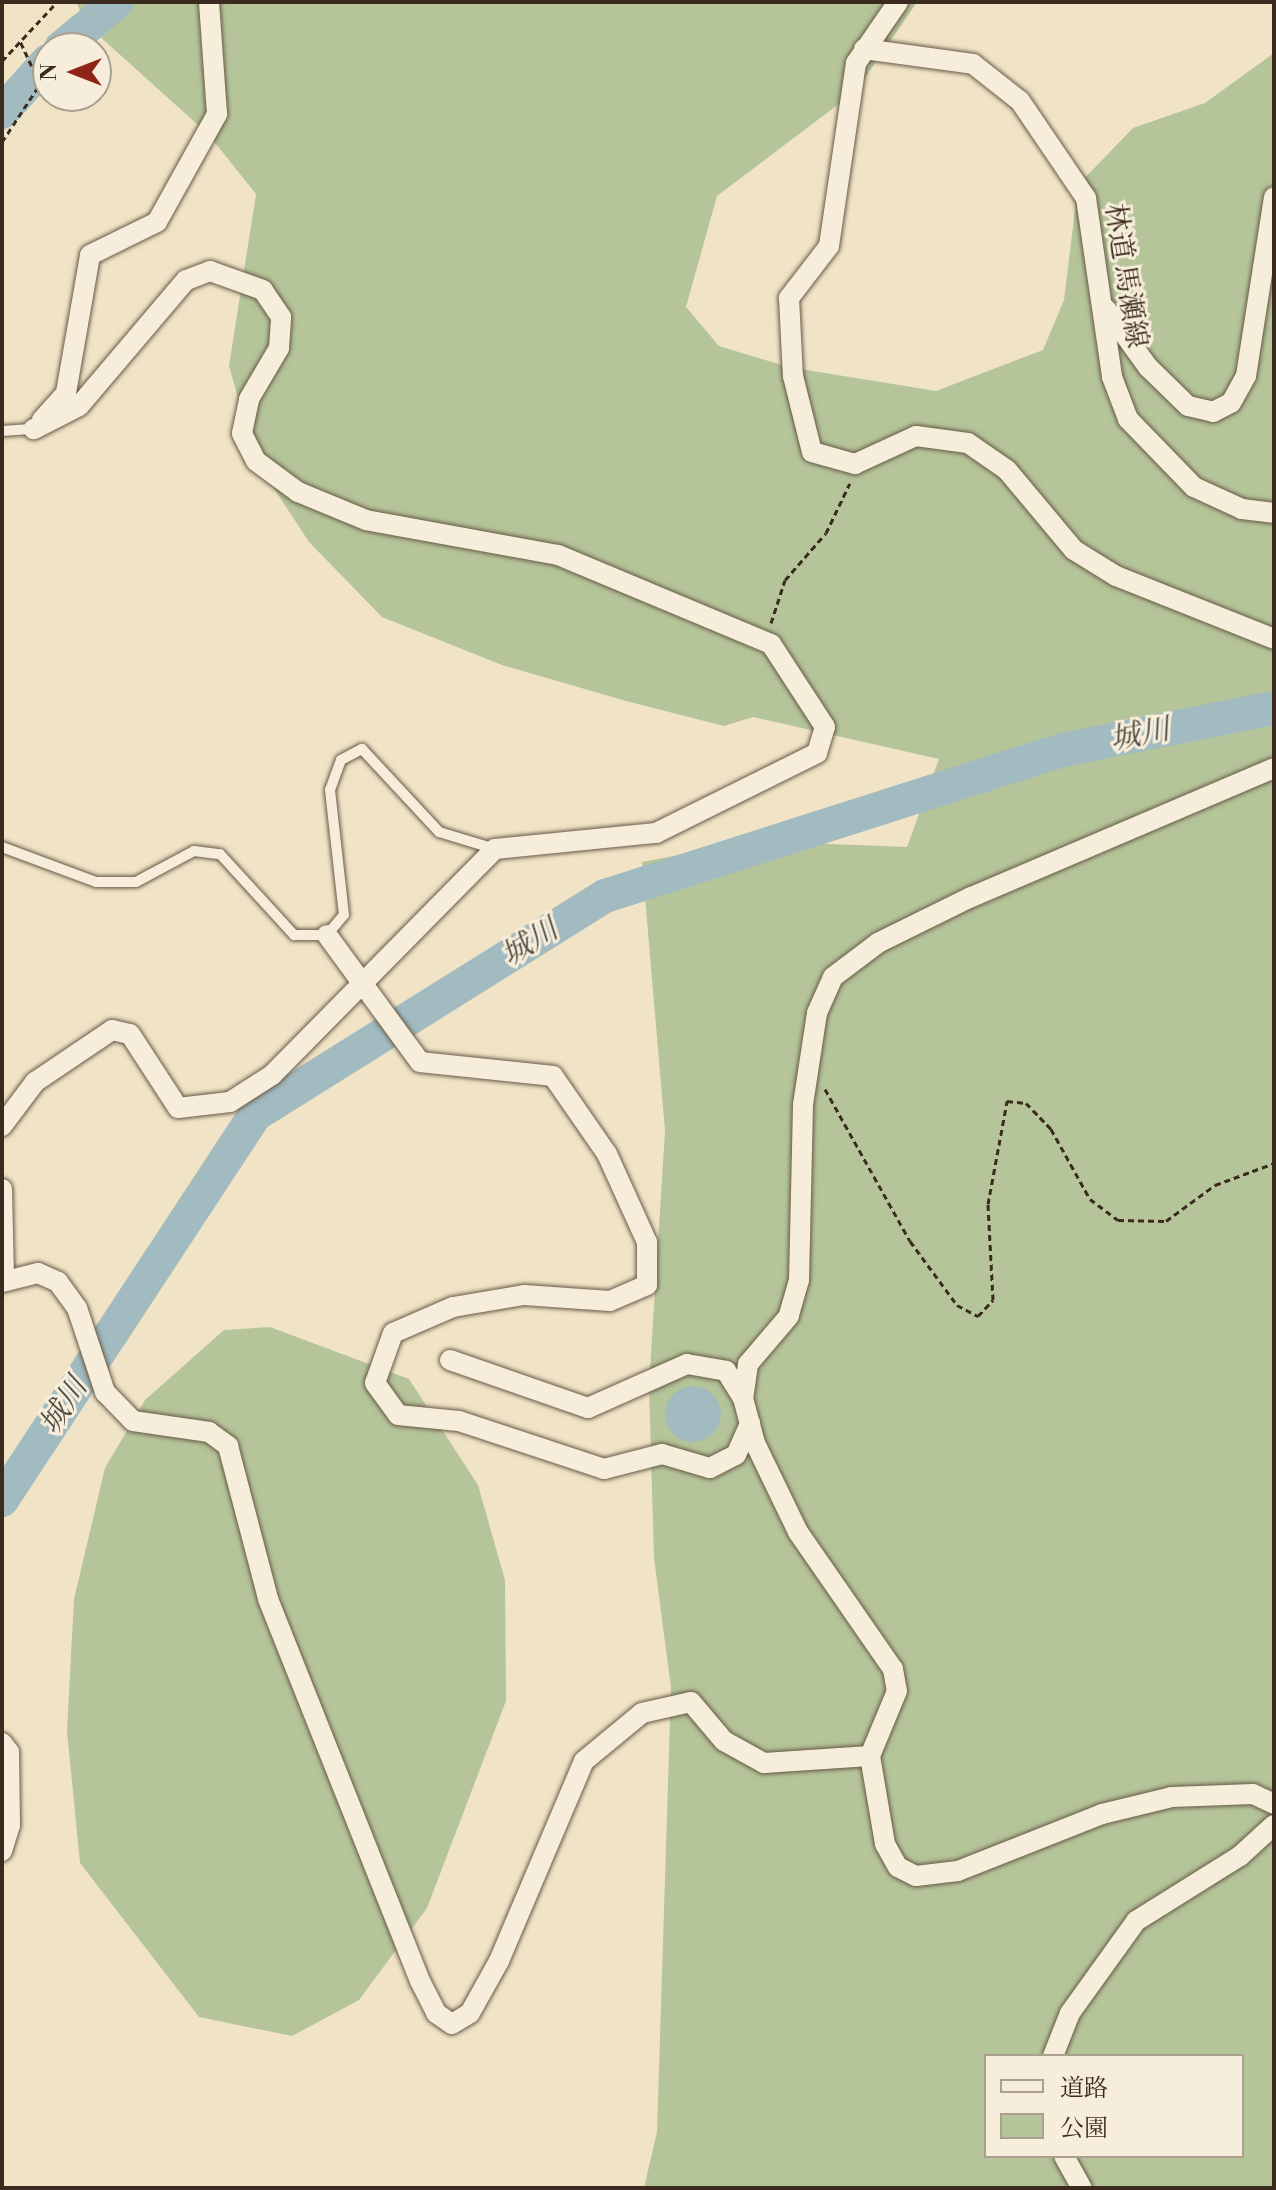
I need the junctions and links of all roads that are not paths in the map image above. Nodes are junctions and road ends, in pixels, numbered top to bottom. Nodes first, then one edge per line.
1 (209, 2) edge
2 (898, 2) edge
3 (864, 49) junction
4 (1274, 197) edge
5 (1104, 306) junction
6 (34, 429) junction
7 (2, 431) edge
8 (1274, 513) edge
9 (1274, 639) edge
10 (1274, 768) edge
11 (2, 847) edge
12 (495, 849) junction
13 (327, 935) junction
14 (359, 983) junction
15 (2, 1126) edge
16 (2, 1189) edge
17 (3, 1280) edge
18 (450, 1360) dead end
19 (743, 1398) junction
20 (750, 1423) junction
21 (2, 1743) edge
22 (870, 1756) junction
23 (1274, 1804) edge
24 (1274, 1825) edge
25 (2, 1851) edge
26 (1054, 2054) edge
27 (1065, 2158) edge
28 (1082, 2188) edge

1 - 6 street
2 - 3 street
3 - 5 street, 林道 馬瀬線
3 - 9 street
4 - 5 street
5 - 8 street, 林道 馬瀬線
6 - 7 lane
6 - 12 street
10 - 19 street
11 - 13 lane
12 - 13 lane
12 - 14 street
13 - 14 street
14 - 15 street
14 - 20 street
16 - 17 street
17 - 22 street
18 - 19 street
19 - 20 street
20 - 22 street
21 - 25 street
22 - 23 street
24 - 26 street
27 - 28 street

